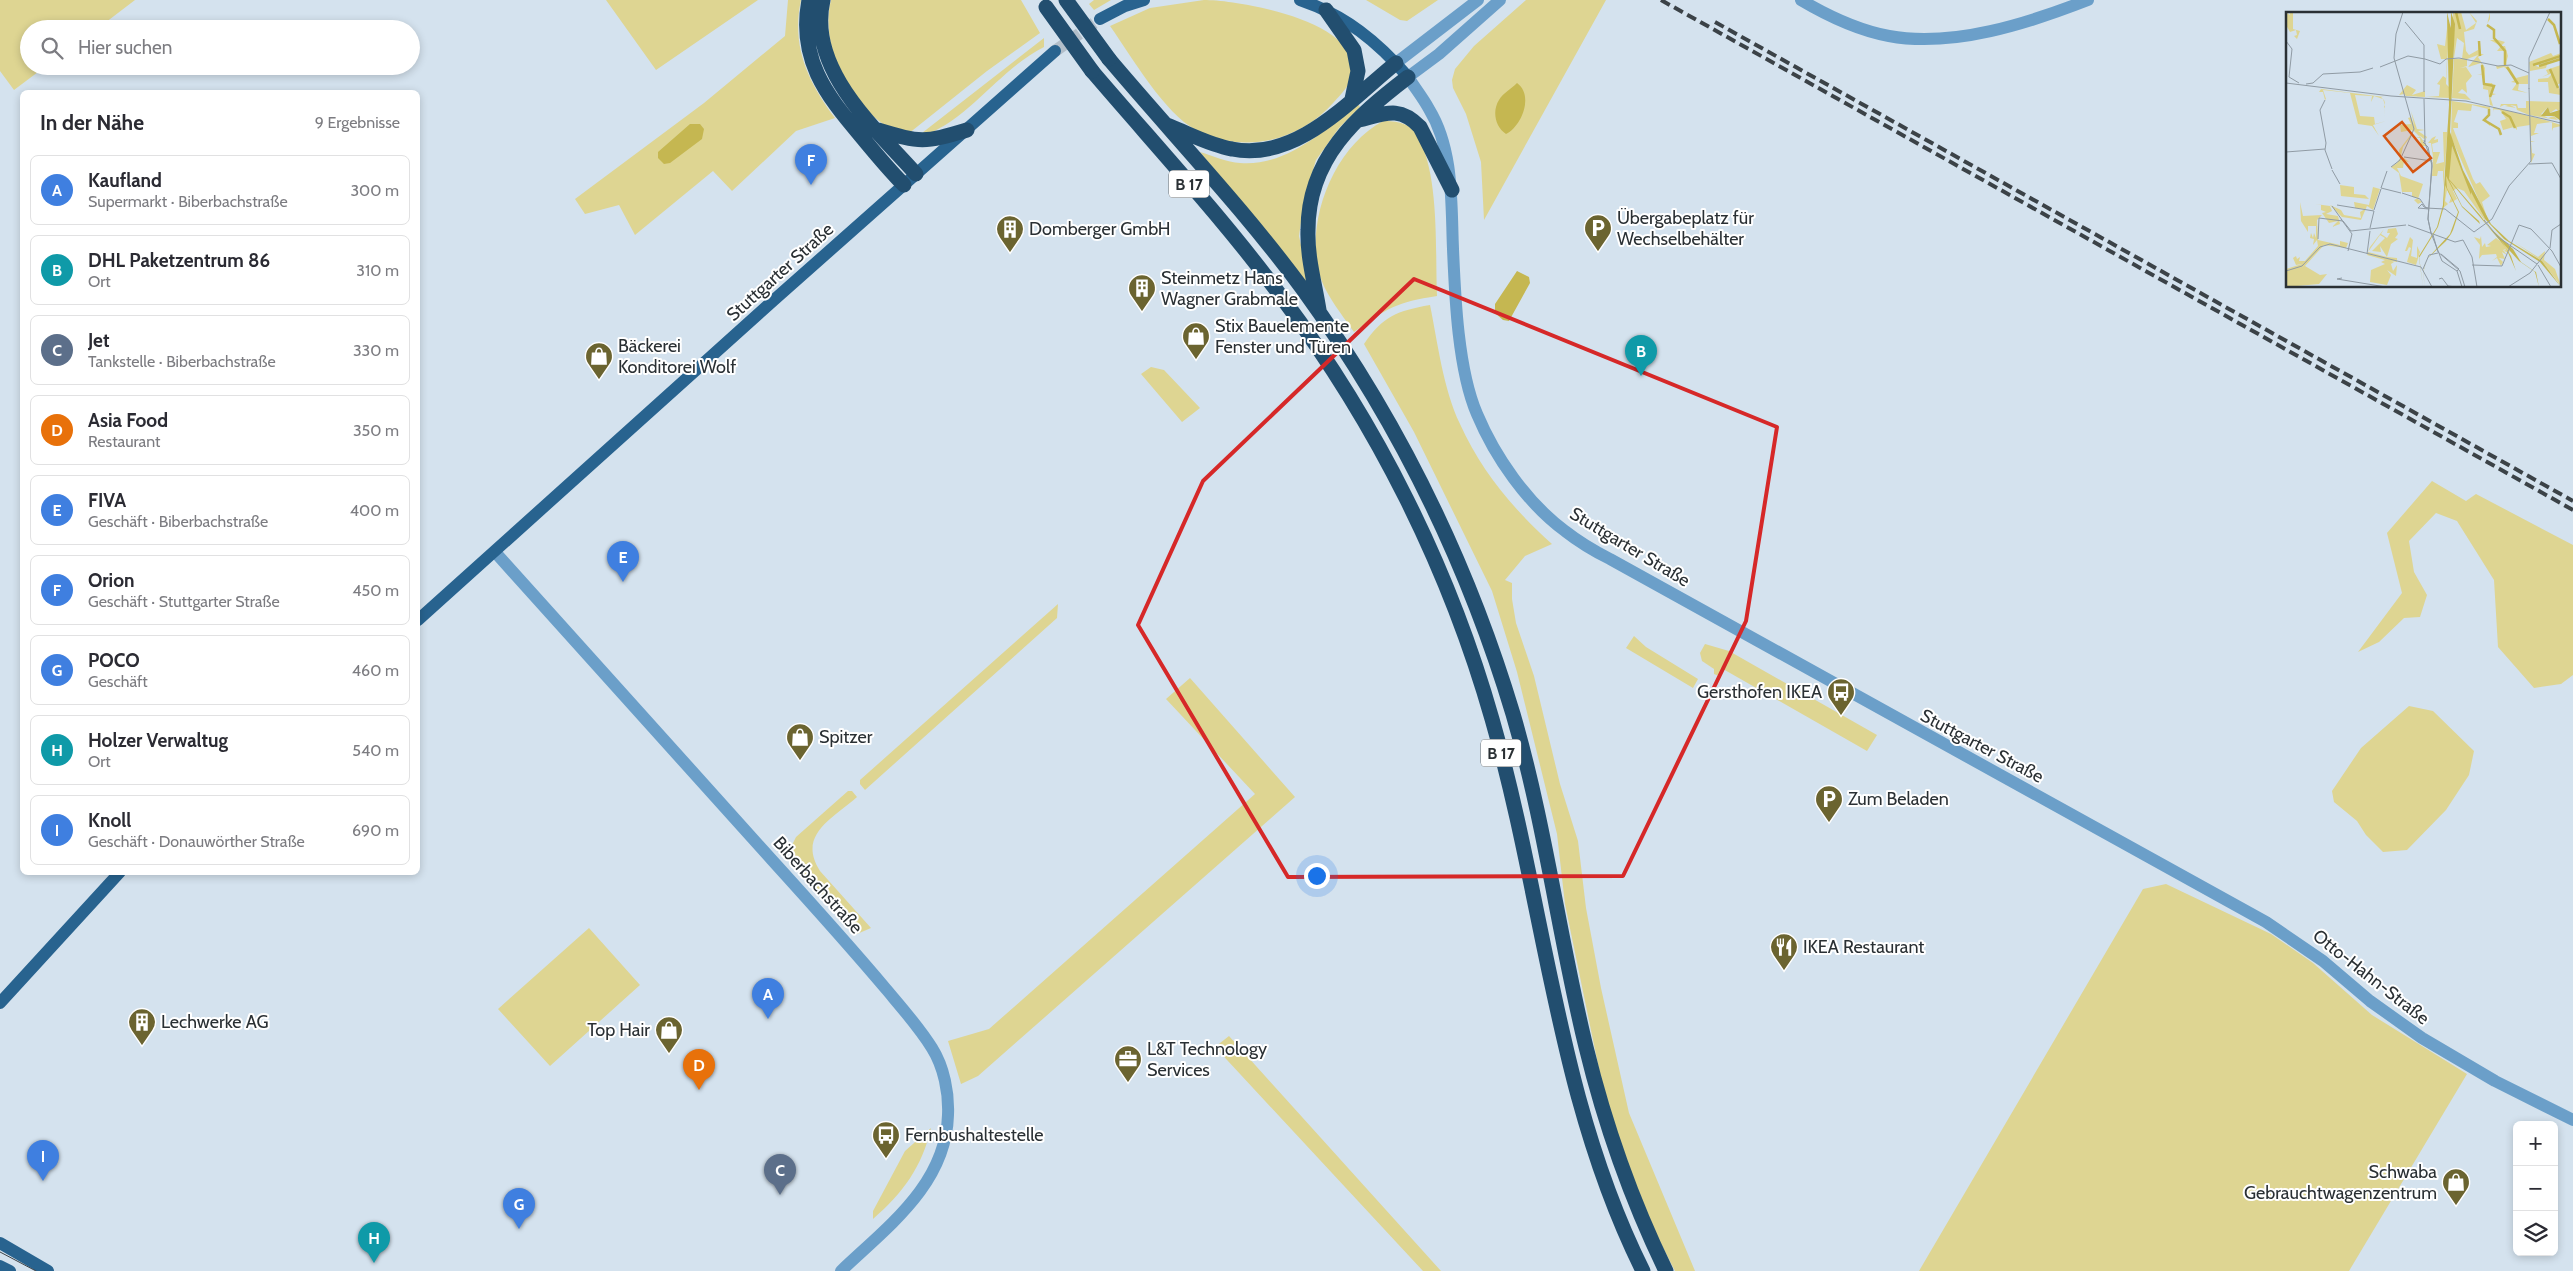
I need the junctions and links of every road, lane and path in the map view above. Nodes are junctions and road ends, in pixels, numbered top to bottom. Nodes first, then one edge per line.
1 (809, 0) edge
2 (824, 0) edge
3 (1066, 0) edge
4 (1144, 0) edge
5 (1300, 0) edge
6 (1478, 0) edge
7 (1500, 0) edge
8 (1801, 0) edge
9 (2088, 0) edge
10 (1043, 4) edge
11 (1326, 10) junction
12 (1100, 19) tunnel mouth
13 (1056, 51) tunnel mouth
14 (1396, 63) junction
15 (1408, 77) junction
16 (1352, 99) junction
17 (1355, 121) junction
18 (1163, 123) junction
19 (878, 130) junction
20 (967, 130) junction
21 (916, 174) junction
22 (904, 185) junction
23 (1452, 190) junction
24 (1319, 313) junction
25 (495, 552) junction
26 (420, 618) edge
27 (2150, 857) joint
28 (117, 875) edge
29 (0, 1003) edge
30 (2573, 1120) edge
31 (0, 1243) edge
32 (0, 1266) edge
33 (10, 1271) edge
34 (48, 1271) edge
35 (841, 1271) edge
36 (1643, 1271) edge
37 (1666, 1271) edge

1 - 22 highway
2 - 19 highway
3 - 18 highway, B 17, bridge
4 - 12 main road
5 - 11 main road, Stuttgarter Straße
6 - 14 street
7 - 15 street
8 - 9 street
10 - 36 highway, B 17, bridge
11 - 14 main road, Stuttgarter Straße
11 - 16 highway
13 - 20 main road, Stuttgarter Straße
14 - 15 main road, Stuttgarter Straße
14 - 16 highway
15 - 17 highway
15 - 23 street, Stuttgarter Straße
16 - 18 highway
17 - 23 highway
17 - 24 highway
18 - 24 highway, B 17
19 - 20 highway
19 - 21 highway
20 - 21 main road, Stuttgarter Straße
21 - 22 main road, Stuttgarter Straße
22 - 25 main road, Stuttgarter Straße
23 - 27 street, Stuttgarter Straße
24 - 37 highway, B 17
25 - 26 main road, Stuttgarter Straße
25 - 35 street, Biberbachstraße
27 - 30 street, Otto-Hahn-Straße
28 - 29 main road
31 - 34 main road
32 - 33 main road

